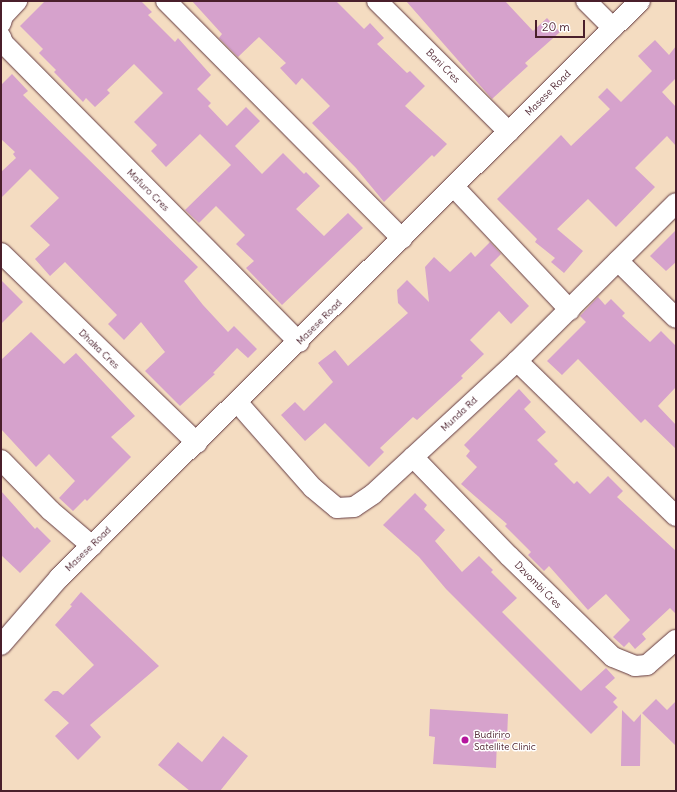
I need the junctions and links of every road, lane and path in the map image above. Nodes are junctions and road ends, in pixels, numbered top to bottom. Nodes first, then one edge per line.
1 (17, 1) edge
2 (166, 1) edge
3 (377, 1) edge
4 (586, 1) edge
5 (640, 1) edge
6 (1, 23) edge
7 (613, 28) junction
8 (1, 36) edge
9 (509, 132) junction
10 (454, 187) junction
11 (676, 203) edge
12 (402, 239) junction
13 (1, 253) edge
14 (618, 261) junction
15 (570, 310) junction
16 (676, 318) edge
17 (299, 342) junction
18 (517, 361) junction
19 (238, 403) junction
20 (197, 443) junction
21 (413, 457) junction
22 (1, 460) edge
23 (676, 516) edge
24 (92, 546) junction
25 (3, 638) edge
26 (676, 640) edge

1 - 6 street
2 - 12 street
3 - 9 street, Bani Cres
4 - 7 street
5 - 7 street, Masese Road
7 - 9 street, Masese Road
8 - 17 street, Mafuro Cres
9 - 10 street, Masese Road
10 - 12 street, Masese Road
10 - 15 street
11 - 14 street, Munda Rd
12 - 17 street, Masese Road
13 - 20 street, Dhaka Cres
14 - 15 street, Munda Rd
14 - 16 street
15 - 18 street, Munda Rd
17 - 19 street, Masese Road
18 - 21 street, Munda Rd
18 - 23 street
19 - 20 street, Masese Road
19 - 21 street, Munda Rd
20 - 24 street, Masese Road
21 - 26 street, Dzvombi Cres
22 - 24 street
24 - 25 street, Masese Road

